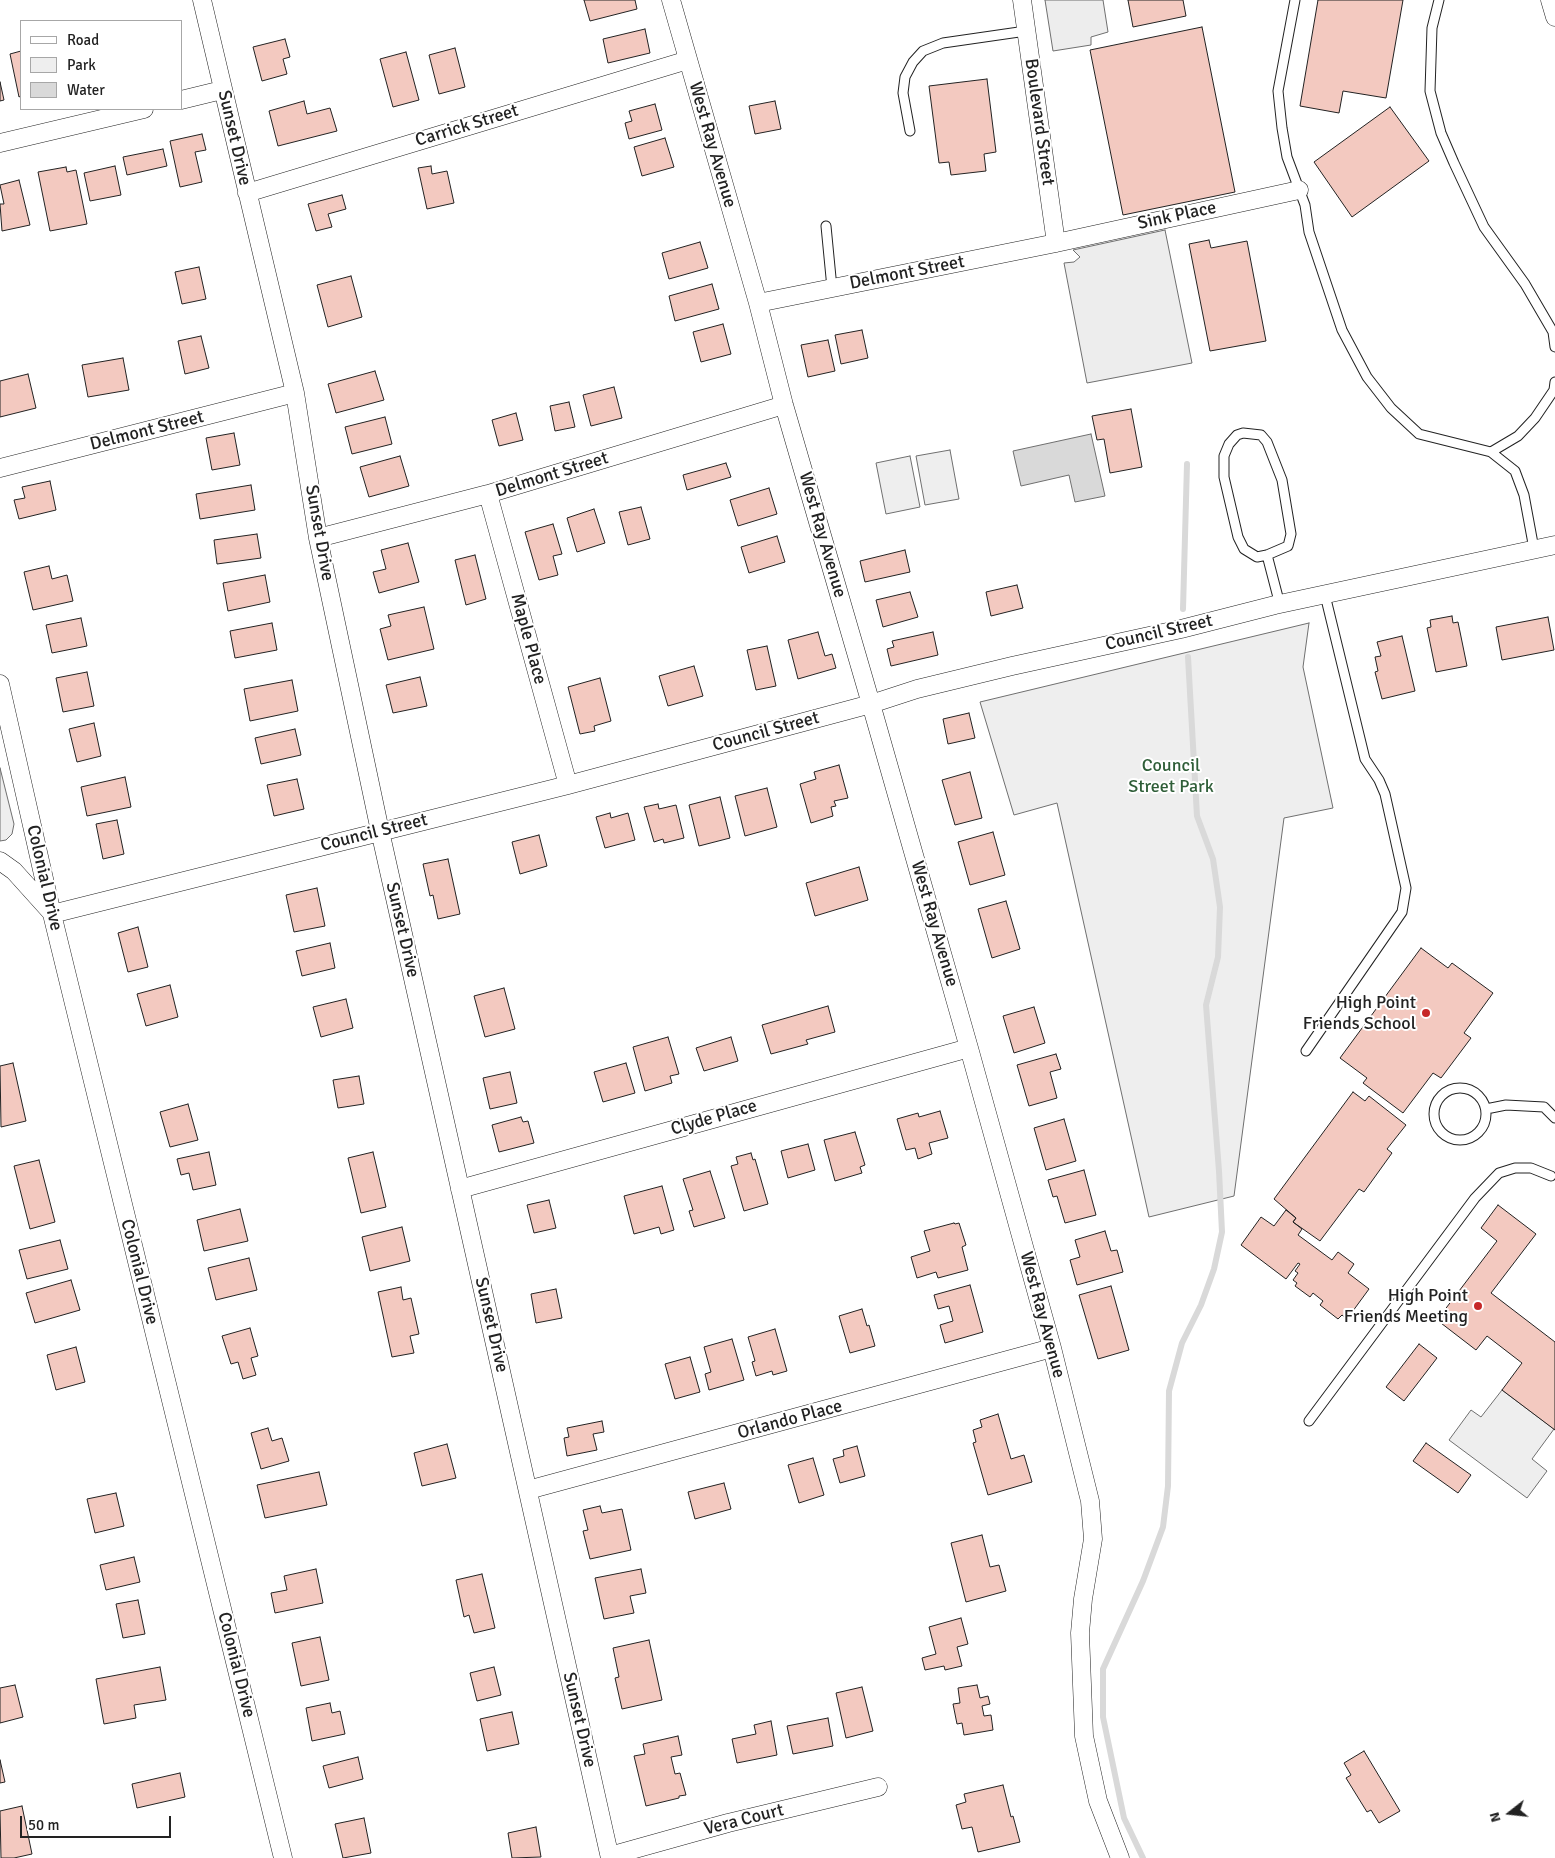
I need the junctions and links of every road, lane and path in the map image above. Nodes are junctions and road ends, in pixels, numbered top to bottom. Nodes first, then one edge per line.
1 (202, 0) edge
2 (671, 0) edge
3 (1022, 0) edge
4 (1296, 0) edge
5 (1439, 0) edge
6 (1550, 0) edge
7 (1555, 16) edge
8 (1026, 31) junction
9 (688, 60) junction
10 (222, 90) junction
11 (182, 100) edge
12 (140, 110) edge
13 (910, 132) dead end
14 (0, 143) edge
15 (1299, 190) junction
16 (247, 193) junction
17 (826, 226) dead end
18 (1056, 243) junction
19 (832, 288) junction
20 (758, 303) junction
21 (1555, 347) edge
22 (1555, 382) edge
23 (295, 393) junction
24 (784, 405) junction
25 (1491, 452) junction
26 (0, 468) edge
27 (488, 494) junction
28 (318, 538) junction
29 (1555, 545) edge
30 (1534, 549) junction
31 (1267, 555) junction
32 (1325, 595) junction
33 (1280, 605) junction
34 (0, 684) edge
35 (871, 704) junction
36 (568, 785) junction
37 (380, 831) junction
38 (0, 861) edge
39 (52, 914) junction
40 (969, 1048) junction
41 (1306, 1051) dead end
42 (1486, 1109) junction
43 (1555, 1118) edge
44 (1554, 1178) edge
45 (460, 1189) junction
46 (1052, 1348) junction
47 (1310, 1421) dead end
48 (528, 1490) junction
49 (878, 1787) dead end
50 (610, 1857) edge
51 (283, 1858) edge
52 (1120, 1858) edge

1 - 10 street, Sunset Drive
2 - 9 street, West Ray Avenue
3 - 8 street, Boulevard Street
4 - 15 lane
5 - 21 lane
6 - 7 street
8 - 13 lane
8 - 18 street, Boulevard Street
9 - 16 street, Carrick Street
9 - 20 street, West Ray Avenue
10 - 11 street
10 - 16 street, Sunset Drive
12 - 14 street
15 - 18 street, Sink Place
15 - 25 lane
16 - 23 street, Sunset Drive
17 - 19 lane
18 - 19 street, Delmont Street
19 - 20 street, Delmont Street
20 - 24 street, West Ray Avenue
22 - 25 lane
23 - 26 street, Delmont Street
23 - 28 street, Sunset Drive
24 - 27 street, Delmont Street
24 - 35 street, West Ray Avenue
25 - 30 lane
27 - 28 street, Delmont Street
27 - 36 street, Maple Place
28 - 37 street, Sunset Drive
29 - 30 street, Council Street
30 - 32 street, Council Street
31 - 31 lane
31 - 33 lane
32 - 33 street, Council Street
32 - 41 lane
33 - 35 street, Council Street
34 - 39 street, Colonial Drive
35 - 36 street, Council Street
35 - 40 street, West Ray Avenue
36 - 37 street, Council Street
37 - 39 street, Council Street
37 - 45 street, Sunset Drive
38 - 39 street
39 - 51 street, Colonial Drive
40 - 45 street, Clyde Place
40 - 46 street, West Ray Avenue
42 - 42 lane
42 - 43 lane
44 - 47 lane
45 - 48 street, Sunset Drive
46 - 48 street, Orlando Place
46 - 52 street, West Ray Avenue
48 - 50 street, Sunset Drive
49 - 50 street, Vera Court

